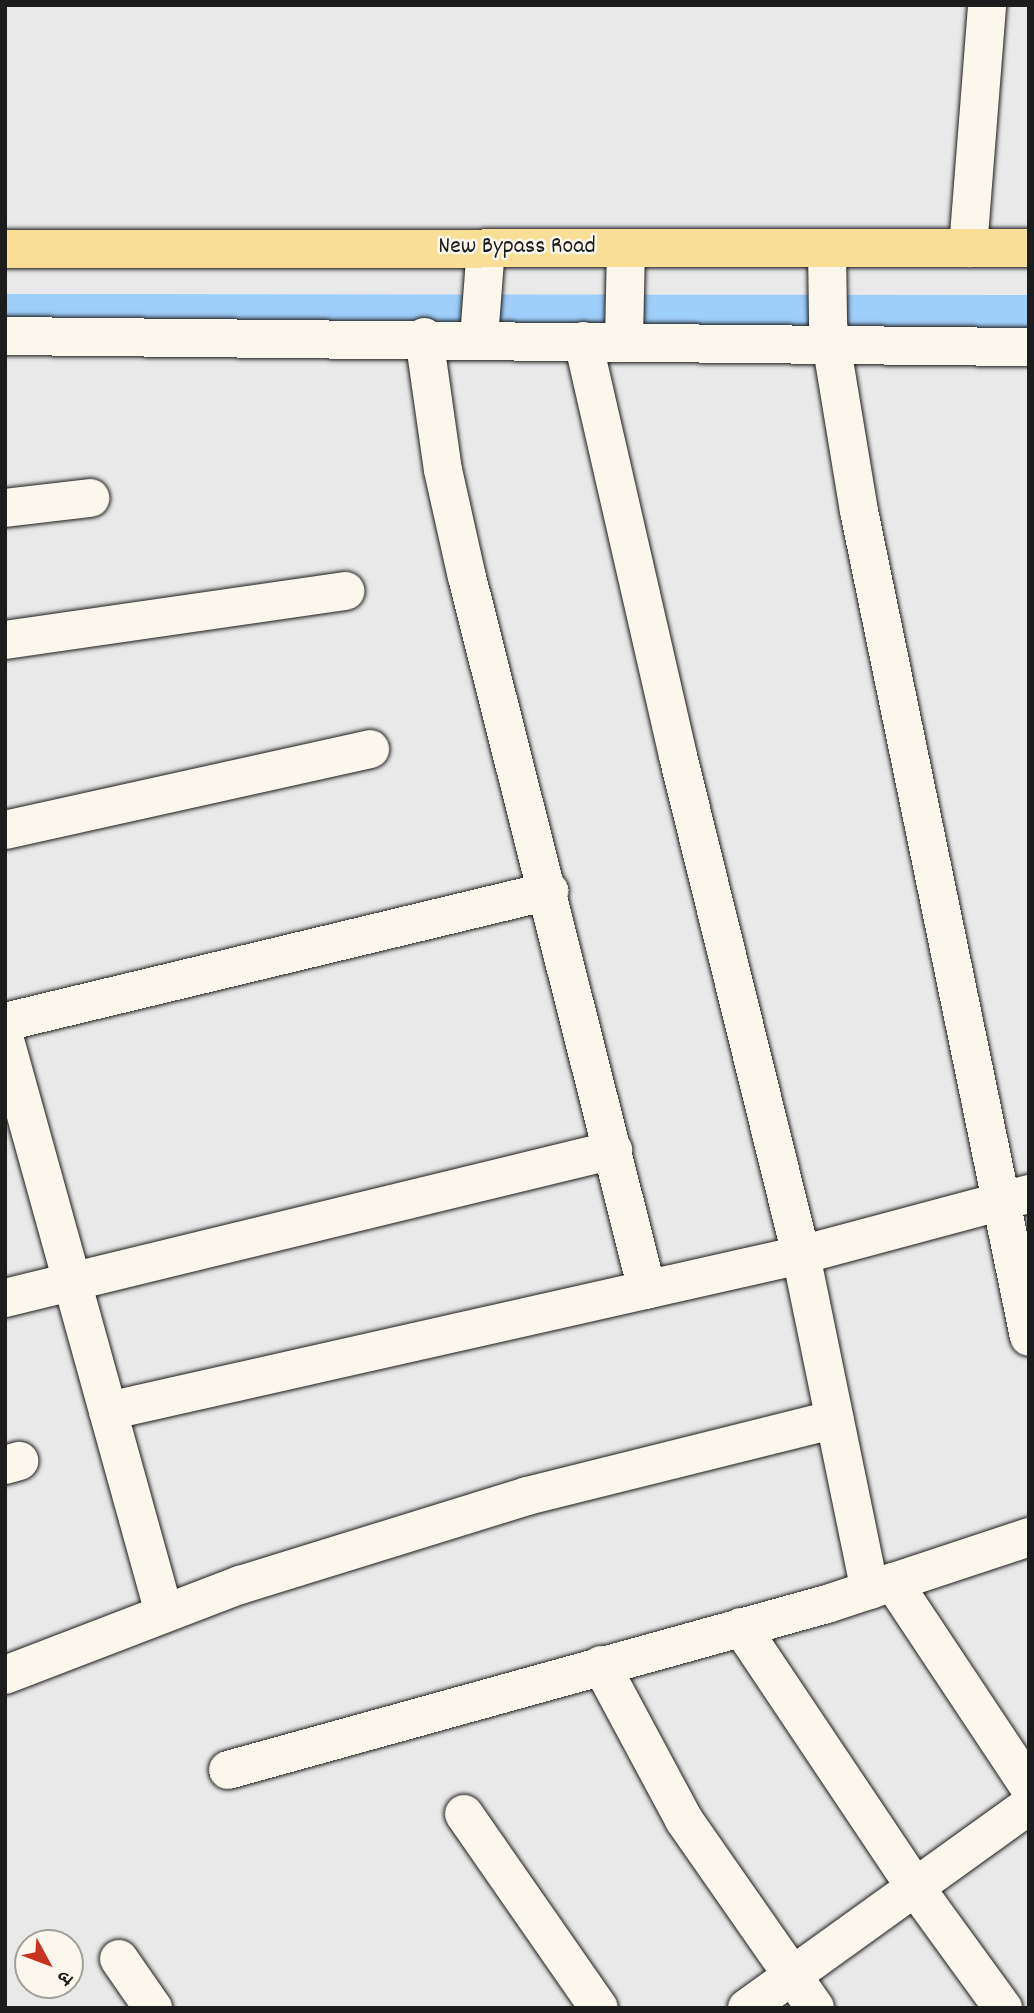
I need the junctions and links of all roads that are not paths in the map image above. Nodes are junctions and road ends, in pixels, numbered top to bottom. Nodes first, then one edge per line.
1 (987, 5) edge
2 (827, 248) junction
3 (968, 248) junction
4 (1029, 248) edge
5 (5, 249) edge
6 (626, 249) junction
7 (482, 298) junction
8 (624, 317) junction
9 (829, 320) junction
10 (5, 336) edge
11 (424, 337) junction
12 (583, 341) junction
13 (1029, 347) edge
14 (90, 498) dead end
15 (5, 508) edge
16 (345, 591) dead end
17 (5, 640) edge
18 (370, 749) dead end
19 (5, 830) edge
20 (550, 891) junction
21 (6, 1039) edge
22 (613, 1150) junction
23 (1016, 1198) edge
24 (801, 1255) junction
25 (74, 1282) junction
26 (647, 1290) junction
27 (5, 1298) edge
28 (1029, 1338) edge
29 (108, 1411) junction
30 (835, 1419) junction
31 (1029, 1537) edge
32 (881, 1586) junction
33 (164, 1613) junction
34 (741, 1627) junction
35 (601, 1665) junction
36 (5, 1675) edge
37 (228, 1770) dead end
38 (1029, 1787) edge
39 (1029, 1805) edge
40 (464, 1814) dead end
41 (915, 1887) junction
42 (119, 1959) dead end
43 (792, 1975) junction
44 (153, 2008) edge
45 (599, 2008) edge
46 (747, 2008) edge
47 (816, 2008) edge
48 (1003, 2008) edge

1 - 3 street
2 - 3 main road, New Bypass Road
2 - 6 main road, New Bypass Road
2 - 9 street
3 - 4 main road, New Bypass Road
5 - 7 main road, New Bypass Road
6 - 7 main road, New Bypass Road
6 - 8 street
7 - 11 street
7 - 12 street
8 - 9 street
8 - 12 street
9 - 13 street
9 - 23 street
10 - 11 street
11 - 20 street
12 - 24 street
14 - 15 street
16 - 17 street
18 - 19 street
20 - 21 street
20 - 22 street
21 - 25 street
22 - 25 street
22 - 26 street
23 - 24 street
23 - 28 street
24 - 26 street
24 - 30 street
25 - 27 street
25 - 29 street
26 - 29 street
29 - 33 street
30 - 32 street
30 - 33 street
31 - 32 street
32 - 34 street
32 - 38 street
33 - 36 street
34 - 35 street
34 - 41 street
35 - 37 street
35 - 43 street
39 - 41 street
40 - 45 street
41 - 43 street
41 - 48 street
42 - 44 street
43 - 46 street
43 - 47 street

